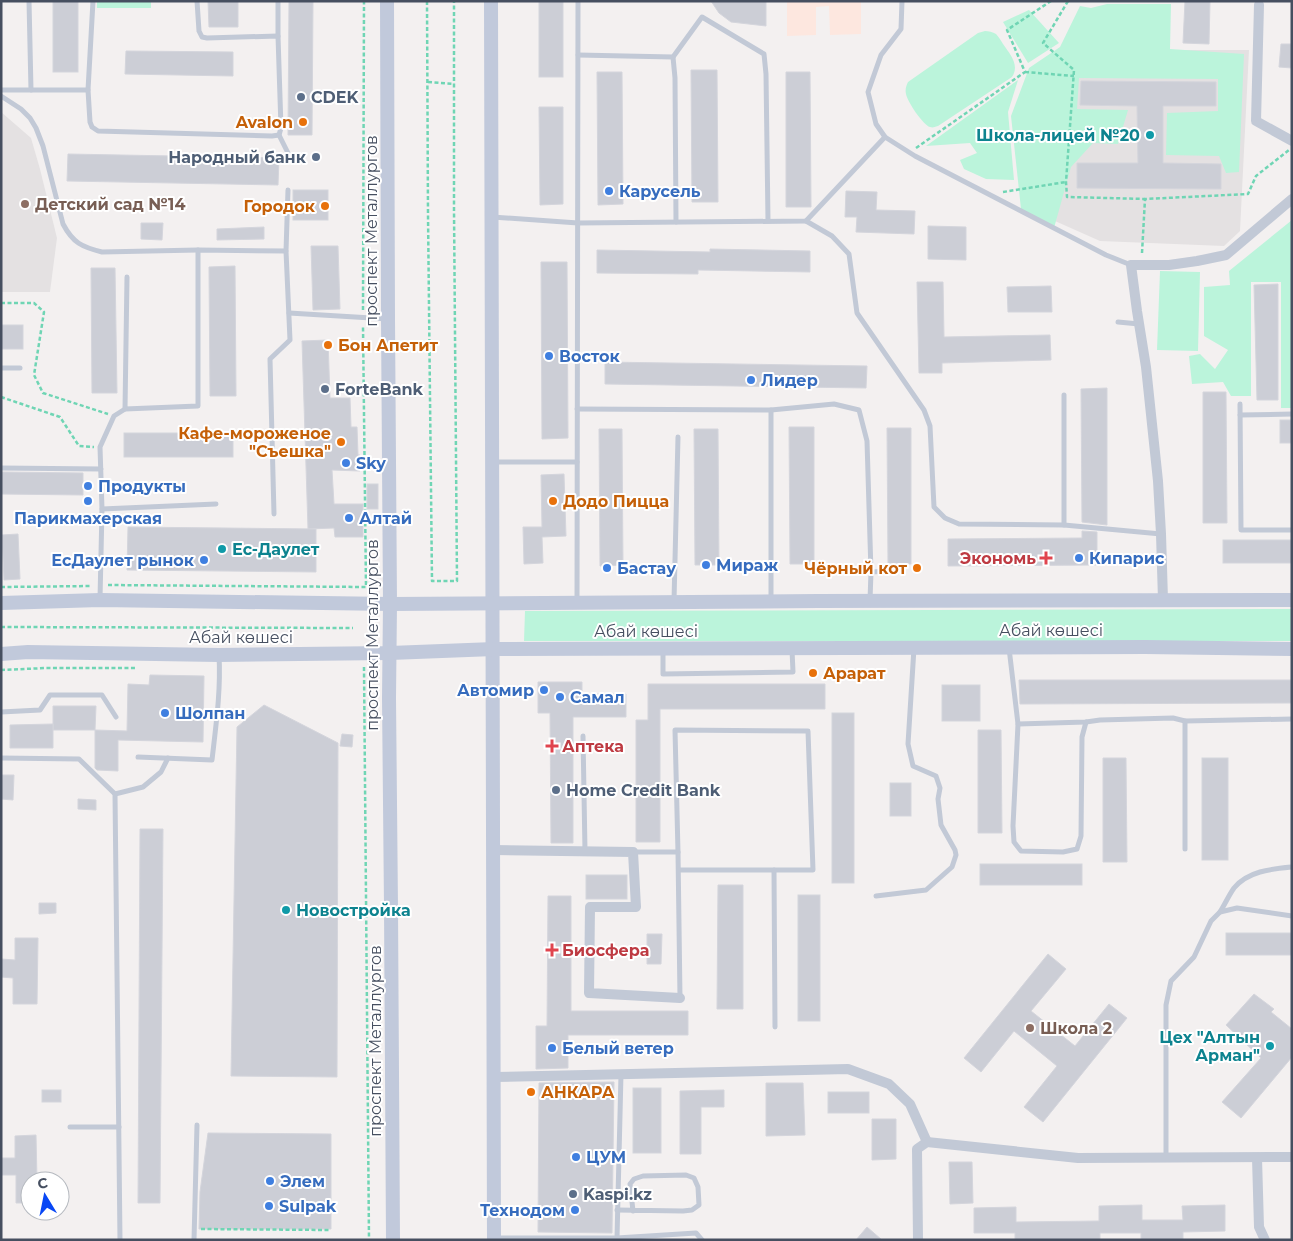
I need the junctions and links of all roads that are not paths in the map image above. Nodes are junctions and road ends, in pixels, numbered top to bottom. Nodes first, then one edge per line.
1 (29, 1) edge
2 (93, 1) edge
3 (197, 1) edge
4 (278, 1) edge
5 (387, 1) edge
6 (491, 1) edge
7 (578, 1) edge
8 (902, 1) edge
9 (1259, 5) dead end
10 (278, 36) junction
11 (578, 55) junction
12 (673, 56) junction
13 (1, 90) edge
14 (31, 90) junction
15 (88, 90) junction
16 (1, 96) edge
17 (279, 135) junction
18 (885, 137) junction
19 (1292, 142) edge
20 (289, 155) dead end
21 (288, 190) dead end
22 (1292, 199) edge
23 (492, 217) junction
24 (768, 221) junction
25 (806, 221) junction
26 (676, 222) junction
27 (578, 223) junction
28 (198, 250) junction
29 (286, 251) junction
30 (1131, 265) junction
31 (127, 277) dead end
32 (289, 313) junction
33 (388, 319) junction
34 (1118, 322) dead end
35 (1139, 324) junction
36 (1, 368) edge
37 (20, 368) dead end
38 (1064, 394) dead end
39 (1240, 404) dead end
40 (125, 409) junction
41 (577, 409) junction
42 (771, 410) junction
43 (1292, 414) edge
44 (1240, 415) junction
45 (678, 437) dead end
46 (492, 462) junction
47 (577, 462) junction
48 (1, 468) edge
49 (101, 469) junction
50 (216, 504) dead end
51 (102, 509) junction
52 (274, 514) dead end
53 (1064, 525) junction
54 (1292, 530) edge
55 (1161, 534) junction
56 (889, 571) dead end
57 (870, 572) junction
58 (100, 600) junction
59 (870, 600) junction
60 (1163, 600) junction
61 (1292, 600) edge
62 (771, 601) junction
63 (577, 602) junction
64 (674, 602) junction
65 (1, 603) edge
66 (493, 603) junction
67 (390, 604) junction
68 (494, 648) junction
69 (663, 648) junction
70 (792, 648) junction
71 (914, 648) junction
72 (1009, 648) junction
73 (1292, 649) edge
74 (390, 653) junction
75 (1, 654) edge
76 (219, 655) junction
77 (1, 712) edge
78 (116, 717) dead end
79 (1292, 719) edge
80 (1185, 721) junction
81 (1086, 722) junction
82 (1018, 724) junction
83 (583, 736) dead end
84 (138, 757) dead end
85 (1, 758) edge
86 (168, 758) junction
87 (115, 794) junction
88 (1185, 849) dead end
89 (493, 850) junction
90 (585, 851) junction
91 (633, 852) junction
92 (678, 852) junction
93 (1292, 867) edge
94 (679, 870) junction
95 (774, 870) junction
96 (876, 896) dead end
97 (1220, 912) junction
98 (1292, 916) edge
99 (680, 998) joint
100 (775, 1027) dead end
101 (621, 1074) junction
102 (494, 1077) junction
103 (197, 1125) dead end
104 (119, 1127) junction
105 (70, 1128) dead end
106 (927, 1142) junction
107 (1292, 1157) edge
108 (1166, 1158) junction
109 (1257, 1158) junction
110 (617, 1210) junction
111 (633, 1211) junction
112 (494, 1239) edge
113 (617, 1239) edge
114 (120, 1240) edge
115 (194, 1240) edge
116 (393, 1240) edge
117 (702, 1240) edge
118 (918, 1240) edge
119 (1265, 1240) edge

1 - 14 lane
2 - 15 lane
3 - 10 lane
4 - 10 lane
5 - 33 street, проспект Металлургов
6 - 23 street
7 - 11 lane
8 - 18 lane
9 - 19 street
10 - 17 lane
11 - 12 lane
11 - 27 lane
12 - 24 lane
12 - 26 lane
13 - 14 lane
14 - 15 lane
15 - 17 lane
16 - 28 lane
17 - 20 lane
18 - 25 lane
18 - 30 lane
21 - 29 lane
22 - 30 street
23 - 27 lane
23 - 46 street
24 - 25 lane
24 - 26 lane
25 - 53 lane
26 - 27 lane
27 - 41 lane
28 - 29 lane
28 - 40 lane
29 - 32 lane
30 - 35 street
31 - 40 lane
32 - 33 lane
32 - 52 lane
33 - 67 street, проспект Металлургов
34 - 35 lane
35 - 55 street
36 - 37 lane
38 - 53 lane
39 - 44 lane
40 - 49 lane
41 - 42 lane
41 - 47 lane
42 - 57 lane
42 - 62 lane
43 - 44 lane
44 - 54 lane
45 - 64 lane
46 - 47 lane
46 - 66 street
47 - 63 lane
48 - 49 lane
49 - 51 lane
50 - 51 lane
51 - 58 lane
53 - 55 lane
55 - 60 street
56 - 57 lane
57 - 59 lane
58 - 65 street, Абай көшесі
58 - 67 street, Абай көшесі
59 - 60 street, Абай көшесі
59 - 62 street, Абай көшесі
60 - 61 street, Абай көшесі
62 - 64 street, Абай көшесі
63 - 64 street, Абай көшесі
63 - 66 street, Абай көшесі
66 - 67 street, Абай көшесі
66 - 68 street
67 - 74 street, проспект Металлургов
68 - 69 street, Абай көшесі
68 - 74 street, Абай көшесі
68 - 89 street
69 - 70 street, Абай көшесі
69 - 70 lane
70 - 71 street, Абай көшесі
71 - 72 street, Абай көшесі
71 - 96 lane
72 - 73 street, Абай көшесі
72 - 82 lane
74 - 76 street, Абай көшесі
74 - 116 street, проспект Металлургов
75 - 76 street, Абай көшесі
76 - 86 lane
77 - 78 lane
79 - 80 lane
80 - 81 lane
80 - 88 lane
81 - 82 lane
81 - 82 lane
83 - 90 lane
84 - 86 lane
85 - 87 lane
86 - 87 lane
87 - 104 lane
89 - 90 street
89 - 102 street
90 - 91 street
91 - 92 lane
91 - 99 street
92 - 94 lane
92 - 95 lane
93 - 97 lane
94 - 95 lane
94 - 99 lane
95 - 100 lane
97 - 98 lane
97 - 108 lane
101 - 102 street
101 - 106 street
101 - 110 lane
102 - 112 street
103 - 115 lane
104 - 105 lane
104 - 114 lane
106 - 108 street
106 - 118 street
107 - 109 street
108 - 109 street
109 - 119 street
110 - 111 lane
110 - 113 lane
111 - 111 lane
112 - 113 lane
113 - 117 lane

